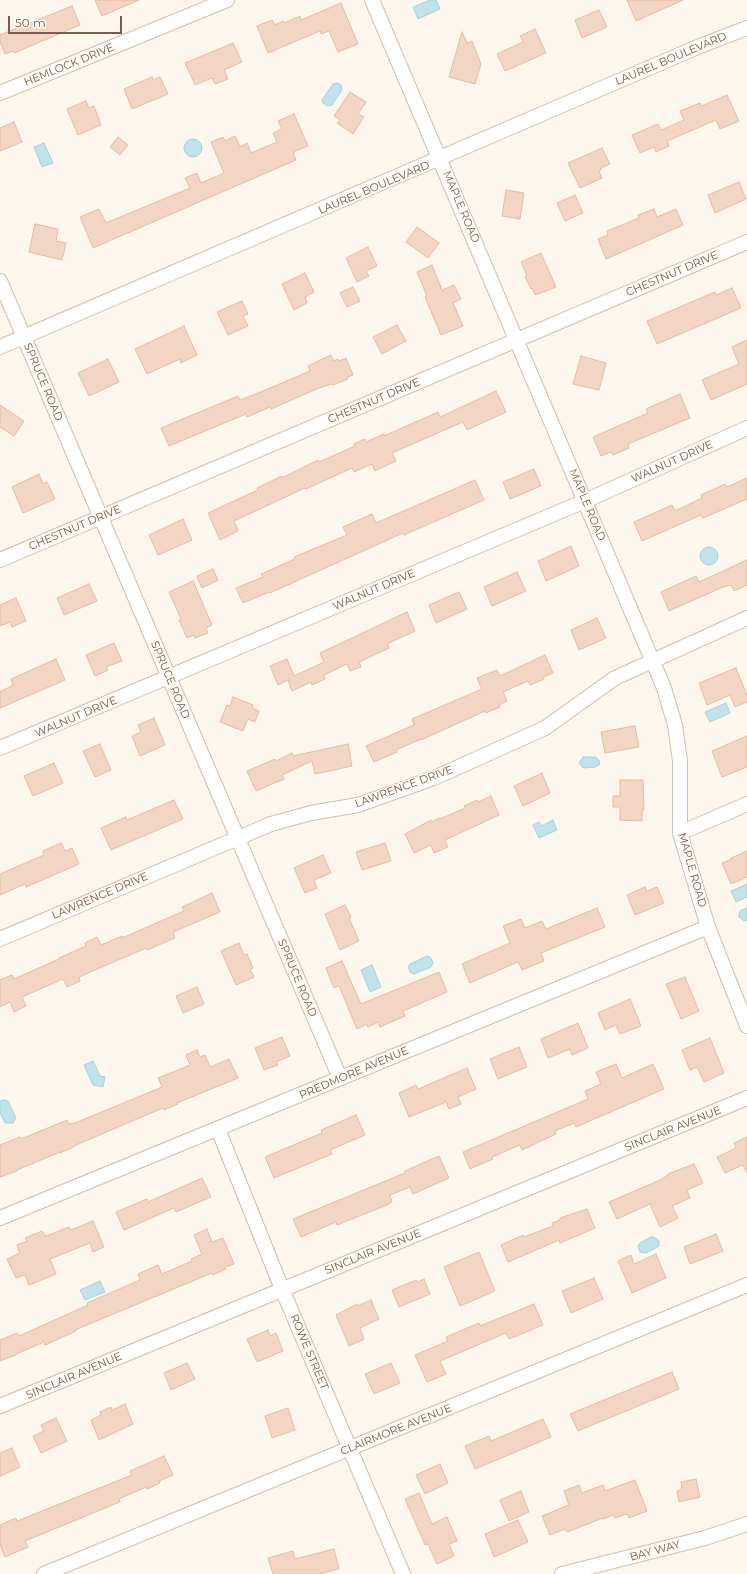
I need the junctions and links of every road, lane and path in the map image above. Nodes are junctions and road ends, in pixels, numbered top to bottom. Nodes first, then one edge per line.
1 (227, 0) edge
2 (372, 0) edge
3 (747, 28) edge
4 (0, 93) edge
5 (440, 159) junction
6 (747, 242) edge
7 (0, 281) edge
8 (24, 337) junction
9 (517, 341) junction
10 (0, 347) edge
11 (747, 428) edge
12 (585, 501) junction
13 (101, 517) junction
14 (0, 560) edge
15 (747, 618) edge
16 (654, 660) junction
17 (169, 678) junction
18 (0, 748) edge
19 (747, 804) edge
20 (680, 833) junction
21 (238, 837) junction
22 (708, 927) junction
23 (0, 939) edge
24 (742, 1000) edge
25 (747, 1026) edge
26 (340, 1078) junction
27 (747, 1098) edge
28 (218, 1129) junction
29 (0, 1218) edge
30 (747, 1285) edge
31 (282, 1289) junction
32 (0, 1406) edge
33 (350, 1449) junction
34 (747, 1524) edge
35 (44, 1574) edge
36 (403, 1574) edge
37 (562, 1574) edge

1 - 4 street, HEMLOCK DRIVE
2 - 5 street, MAPLE ROAD
3 - 5 street, LAUREL BOULEVARD
5 - 8 street, LAUREL BOULEVARD
5 - 9 street, MAPLE ROAD
6 - 9 street, CHESTNUT DRIVE
7 - 8 street, SPRUCE ROAD
8 - 10 street, LAUREL BOULEVARD
8 - 13 street, SPRUCE ROAD
9 - 12 street, MAPLE ROAD
9 - 13 street, CHESTNUT DRIVE
11 - 12 street, WALNUT DRIVE
12 - 16 street, MAPLE ROAD
12 - 17 street, WALNUT DRIVE
13 - 14 street, CHESTNUT DRIVE
13 - 17 street, SPRUCE ROAD
15 - 16 street, LAWRENCE DRIVE
16 - 20 street, MAPLE ROAD
16 - 21 street, LAWRENCE DRIVE
17 - 18 street, WALNUT DRIVE
17 - 21 street, SPRUCE ROAD
19 - 20 street
20 - 22 street, MAPLE ROAD
21 - 23 street, LAWRENCE DRIVE
21 - 26 street, SPRUCE ROAD
22 - 24 street, MAPLE ROAD
22 - 26 street, PREDMORE AVENUE
24 - 25 street, MAPLE ROAD
26 - 28 street, PREDMORE AVENUE
27 - 31 street, SINCLAIR AVENUE
28 - 29 street, PREDMORE AVENUE
28 - 31 street, ROWE STREET
30 - 33 street, CLAIRMORE AVENUE
31 - 32 street, SINCLAIR AVENUE
31 - 33 street, ROWE STREET
33 - 35 street, CLAIRMORE AVENUE
33 - 36 street, ROWE STREET
34 - 37 street, BAY WAY

